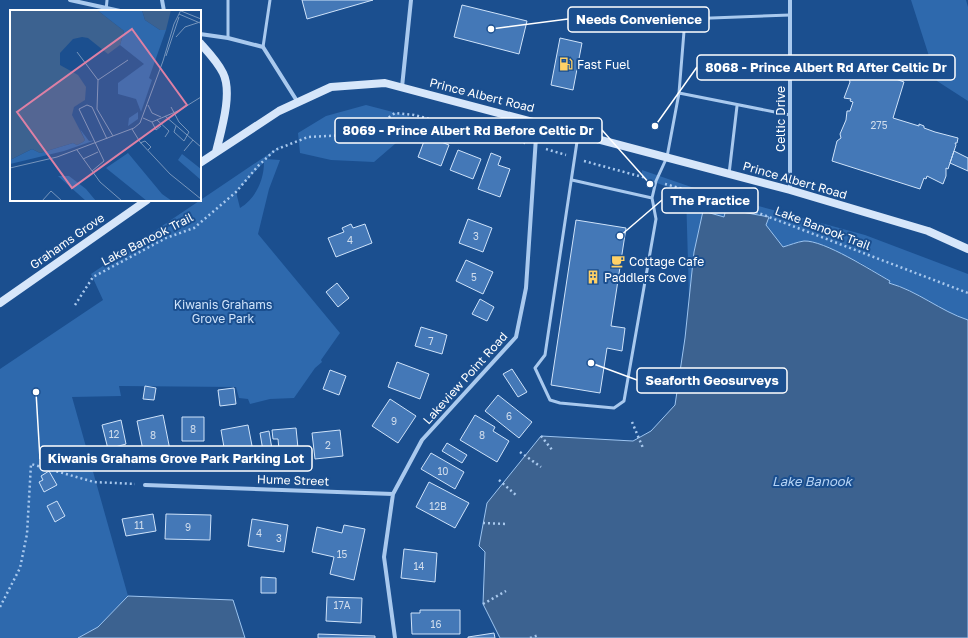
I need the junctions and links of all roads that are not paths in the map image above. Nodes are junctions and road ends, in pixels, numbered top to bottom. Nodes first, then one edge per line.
1 (70, 0) edge
2 (107, 0) edge
3 (162, 0) edge
4 (228, 0) edge
5 (270, 0) edge
6 (411, 0) edge
7 (790, 0) edge
8 (106, 9) edge
9 (164, 10) edge
10 (790, 15) junction
11 (201, 34) edge
12 (228, 38) junction
13 (201, 43) edge
14 (263, 47) junction
15 (402, 87) junction
16 (679, 93) junction
17 (297, 101) junction
18 (737, 106) junction
19 (790, 115) junction
20 (537, 122) junction
21 (579, 133) junction
22 (216, 152) junction
23 (667, 157) junction
24 (201, 162) edge
25 (729, 174) junction
26 (572, 180) junction
27 (790, 190) junction
28 (652, 198) junction
29 (146, 201) edge
30 (968, 249) edge
31 (0, 303) edge
32 (145, 485) road end
33 (393, 494) junction
34 (395, 638) edge

1 - 8 street
2 - 8 lane
3 - 9 street
4 - 12 lane
5 - 14 lane
6 - 15 street
7 - 10 street, Celtic Drive
10 - 16 lane
10 - 19 street, Celtic Drive
11 - 12 street
12 - 14 street
13 - 22 main road
14 - 17 street
15 - 17 main road, Prince Albert Road
15 - 20 main road, Prince Albert Road
16 - 18 lane
16 - 23 lane
17 - 22 main road
18 - 19 lane
18 - 25 lane
19 - 27 street, Celtic Drive
20 - 21 main road, Prince Albert Road
20 - 33 street, Lakeview Point Road
21 - 23 main road, Prince Albert Road
21 - 26 lane
22 - 24 main road
23 - 25 main road, Prince Albert Road
23 - 28 lane
25 - 27 main road, Prince Albert Road
26 - 28 lane
26 - 28 lane
27 - 30 main road, Prince Albert Road
29 - 31 main road, Grahams Grove
32 - 33 street, Hume Street
33 - 34 street, Lakeview Point Road

